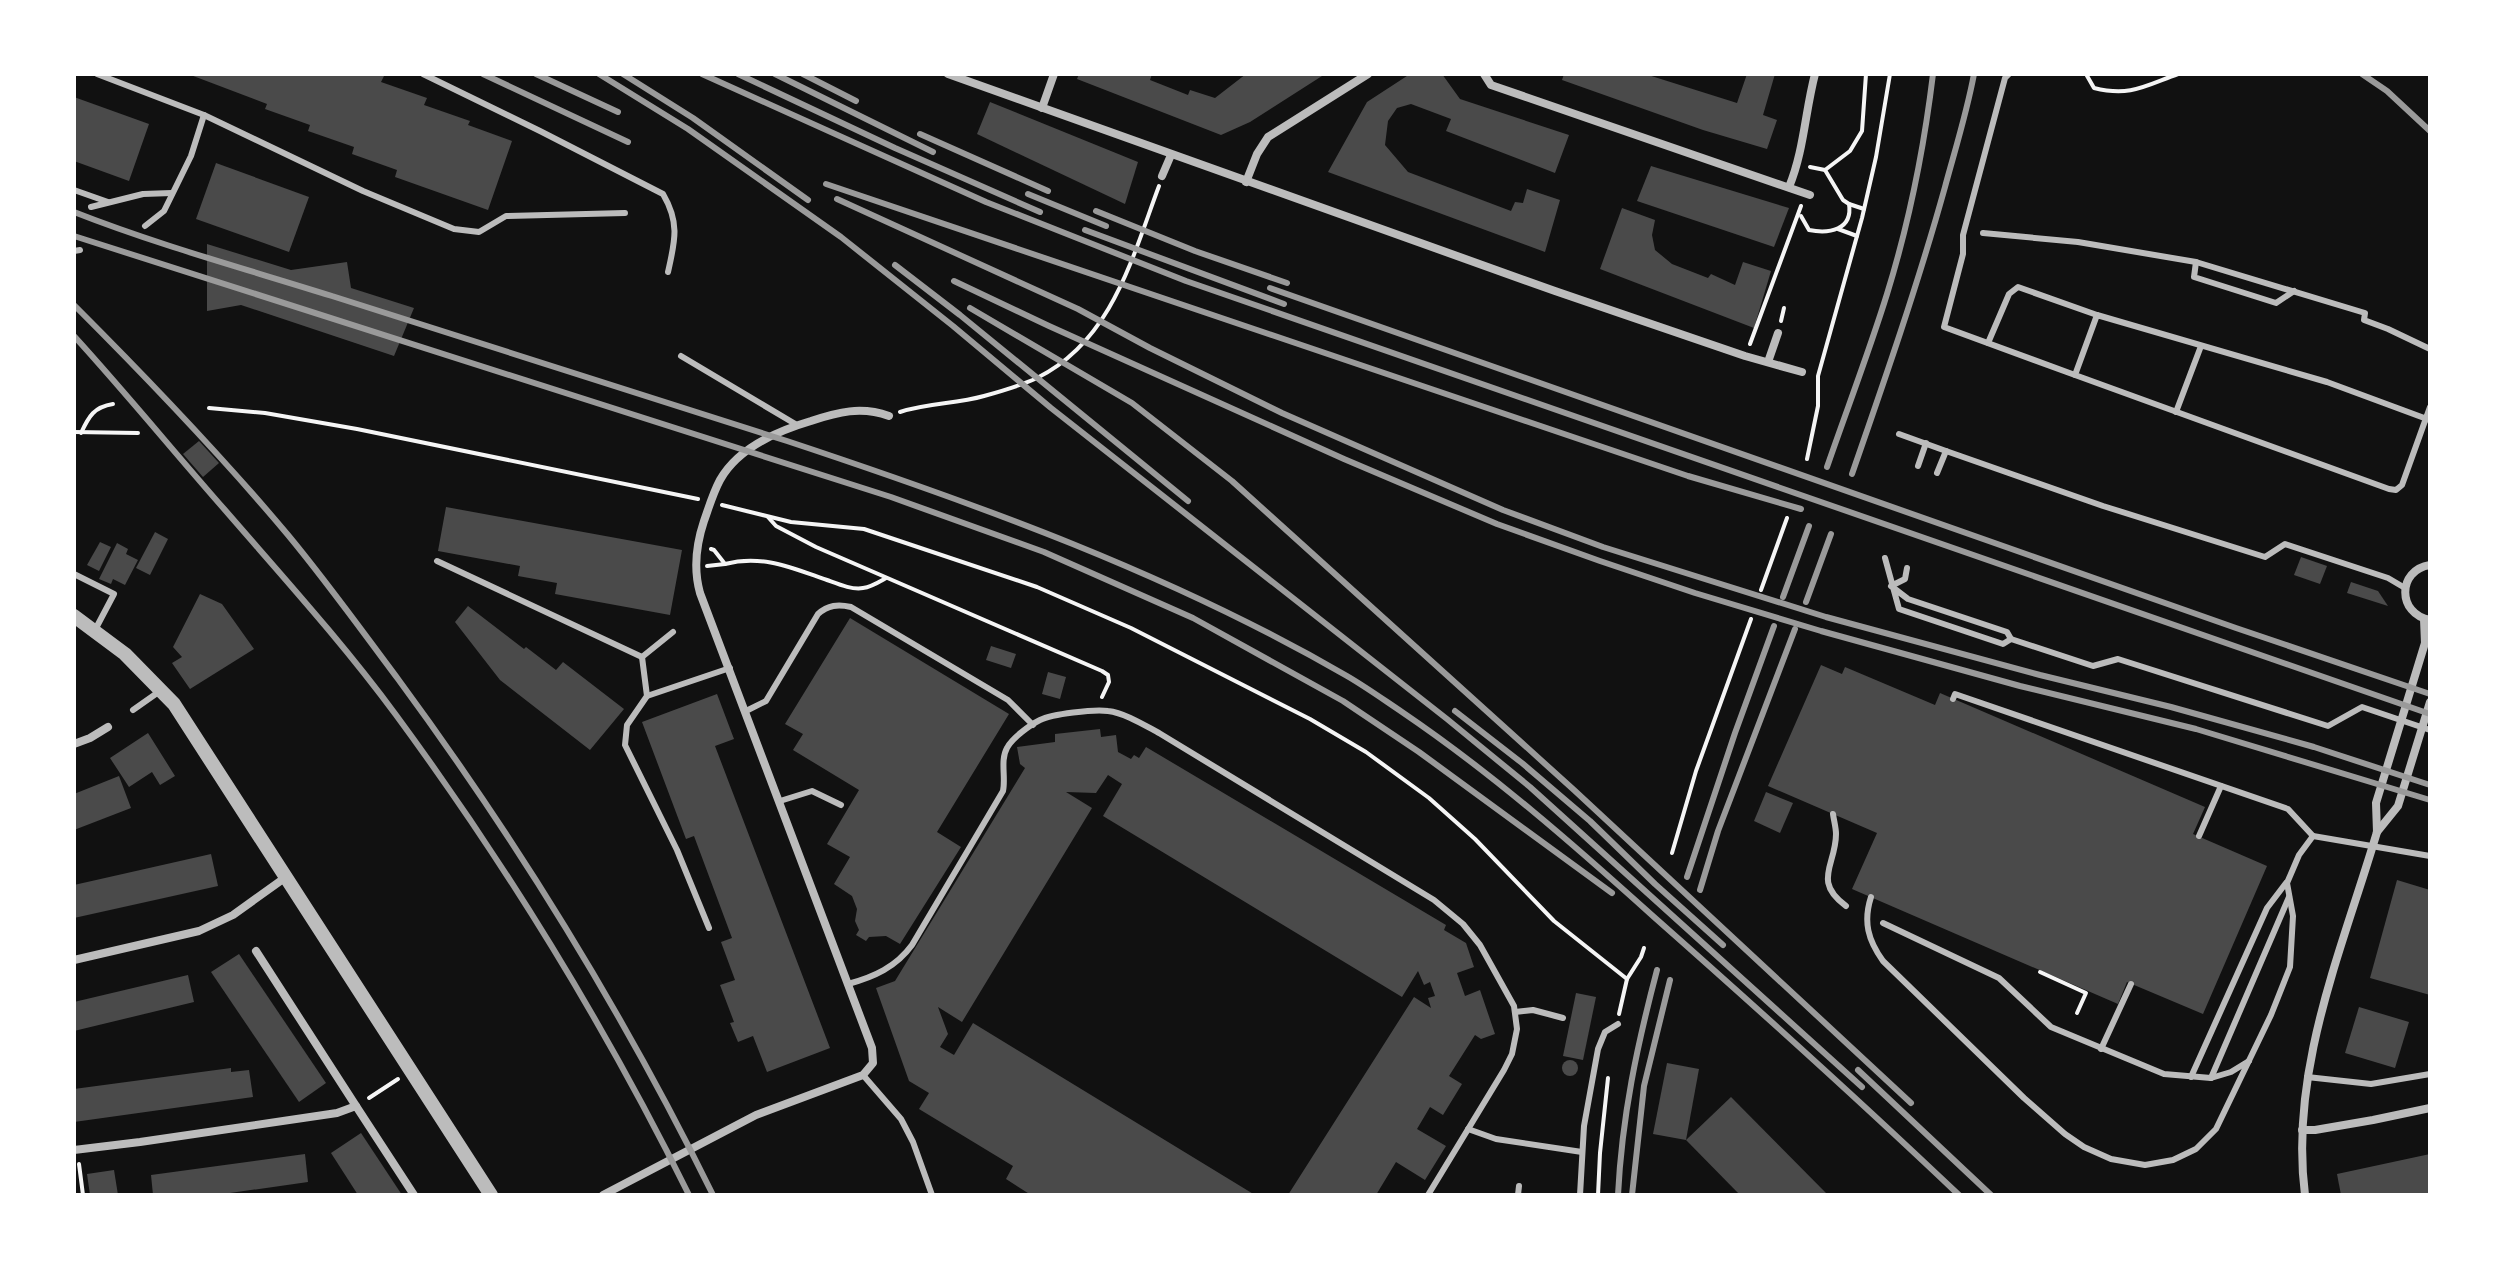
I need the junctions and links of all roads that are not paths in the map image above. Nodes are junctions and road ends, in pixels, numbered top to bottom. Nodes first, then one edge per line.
1 (97, 74) edge
2 (423, 74) edge
3 (948, 74) edge
4 (1054, 74) edge
5 (1484, 74) edge
6 (1815, 74) edge
7 (2009, 74) edge
8 (1365, 75) edge
9 (1042, 108) junction
10 (204, 115) junction
11 (1171, 155) junction
12 (1162, 176) road end
13 (1246, 182) junction
14 (1789, 187) junction
15 (74, 190) edge
16 (172, 193) junction
17 (1807, 194) road end
18 (108, 202) junction
19 (91, 207) dead end
20 (625, 213) dead end
21 (145, 226) dead end
22 (1983, 233) dead end
23 (2196, 262) junction
24 (668, 272) dead end
25 (2294, 291) junction
26 (2097, 315) junction
27 (1778, 333) dead end
28 (1988, 343) junction
29 (2201, 346) junction
30 (2430, 349) edge
31 (681, 356) dead end
32 (1768, 362) junction
33 (1802, 372) dead end
34 (2075, 375) junction
35 (2430, 407) edge
36 (2176, 412) junction
37 (889, 416) road end
38 (2428, 419) edge
39 (797, 425) junction
40 (1899, 434) dead end
41 (1926, 443) junction
42 (1946, 451) junction
43 (1918, 466) dead end
44 (1937, 473) dead end
45 (1885, 558) dead end
46 (437, 561) dead end
47 (2430, 565) edge
48 (1907, 568) dead end
49 (74, 574) edge
50 (1891, 586) junction
51 (2405, 588) junction
52 (74, 616) edge
53 (2427, 619) edge
54 (95, 630) junction
55 (673, 632) dead end
56 (2011, 639) junction
57 (642, 657) junction
58 (730, 668) junction
59 (162, 690) junction
60 (647, 696) junction
61 (1953, 699) dead end
62 (2430, 702) edge
63 (133, 710) dead end
64 (746, 711) junction
65 (1033, 725) junction
66 (108, 727) dead end
67 (2430, 730) edge
68 (74, 744) edge
69 (2221, 786) junction
70 (780, 801) junction
71 (841, 805) dead end
72 (1833, 814) dead end
73 (2377, 832) junction
74 (2199, 836) dead end
75 (2313, 836) junction
76 (2373, 847) junction
77 (2430, 856) edge
78 (286, 877) junction
79 (2287, 883) junction
80 (1871, 897) dead end
81 (2289, 897) junction
82 (1846, 906) dead end
83 (1883, 923) dead end
84 (709, 928) dead end
85 (256, 951) dead end
86 (74, 960) edge
87 (848, 984) junction
88 (2131, 984) dead end
89 (1515, 1012) junction
90 (1563, 1018) dead end
91 (1618, 1024) road end
92 (2101, 1049) junction
93 (2252, 1058) junction
94 (866, 1074) junction
95 (2430, 1074) edge
96 (2191, 1077) junction
97 (2307, 1077) junction
98 (2211, 1078) junction
99 (356, 1106) junction
100 (2430, 1108) edge
101 (1468, 1129) junction
102 (2302, 1130) junction
103 (76, 1150) edge
104 (1582, 1152) junction
105 (1519, 1186) dead end
106 (414, 1195) edge
107 (491, 1195) edge
108 (603, 1195) edge
109 (932, 1195) edge
110 (1428, 1195) edge
111 (1518, 1195) edge
112 (1580, 1195) edge
113 (2305, 1195) edge

1 - 10 lane
2 - 24 lane
3 - 9 street
4 - 9 street
5 - 14 street
6 - 14 street
7 - 28 lane
8 - 13 street
9 - 11 street
10 - 16 lane
10 - 20 lane
11 - 12 street
11 - 13 street
13 - 32 street
14 - 17 street
15 - 18 lane
16 - 18 lane
16 - 21 lane
18 - 19 lane
22 - 23 lane
23 - 25 lane
23 - 25 lane
25 - 30 lane
26 - 28 lane
26 - 29 lane
26 - 34 lane
27 - 32 street
28 - 34 lane
29 - 36 lane
29 - 38 lane
31 - 39 lane
32 - 33 street
34 - 36 lane
35 - 38 lane
36 - 38 lane
37 - 39 street
39 - 58 street
40 - 41 lane
41 - 42 lane
41 - 43 lane
42 - 44 lane
42 - 51 lane
45 - 50 lane
46 - 57 lane
47 - 51 street
48 - 50 lane
49 - 54 lane
50 - 56 lane
50 - 56 lane
51 - 53 street
52 - 54 street
53 - 73 street
54 - 59 street
55 - 57 lane
56 - 67 lane
57 - 60 lane
58 - 60 lane
58 - 64 street
59 - 63 lane
59 - 78 street
60 - 84 lane
61 - 69 lane
62 - 73 street
64 - 65 lane
64 - 70 street
65 - 87 lane
65 - 89 lane
66 - 68 street
69 - 74 lane
69 - 75 lane
70 - 71 lane
70 - 87 street
72 - 82 lane
73 - 76 street
75 - 76 lane
75 - 79 lane
76 - 77 lane
76 - 97 street
78 - 86 street
78 - 107 street
79 - 81 lane
79 - 96 lane
80 - 93 lane
81 - 93 lane
81 - 98 lane
83 - 92 lane
85 - 99 street
87 - 94 street
88 - 92 lane
89 - 90 lane
89 - 101 lane
91 - 104 lane
92 - 96 lane
93 - 98 lane
94 - 108 street
94 - 109 lane
95 - 97 lane
96 - 98 lane
97 - 102 street
99 - 103 street
99 - 106 street
100 - 102 street
101 - 104 lane
101 - 110 lane
102 - 113 street
104 - 112 lane
105 - 111 lane

